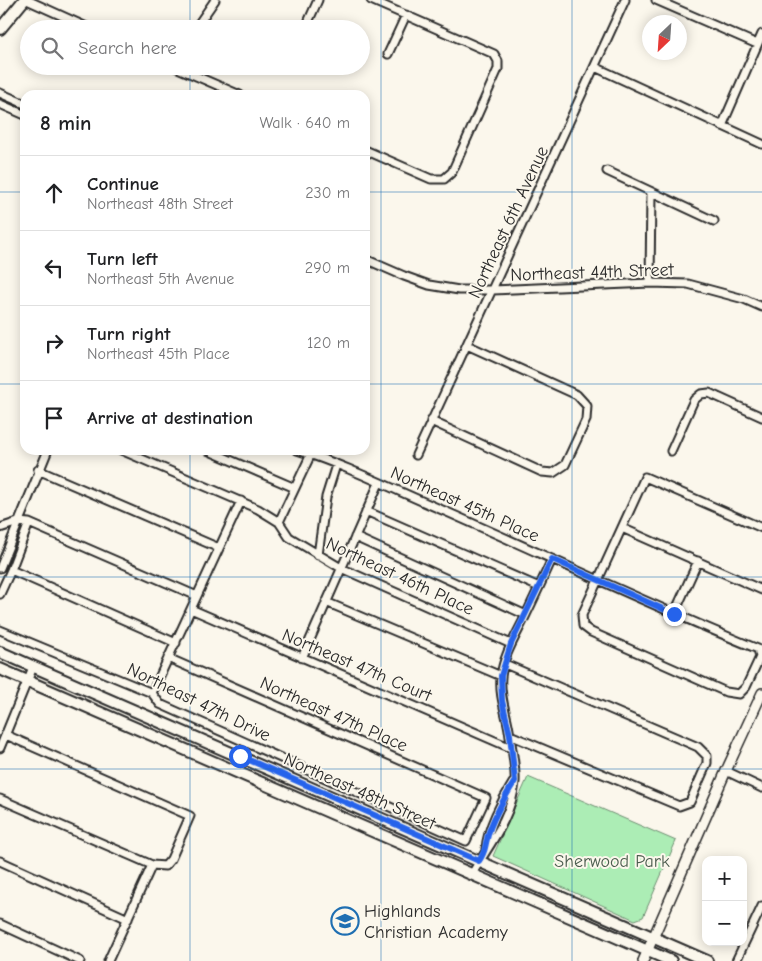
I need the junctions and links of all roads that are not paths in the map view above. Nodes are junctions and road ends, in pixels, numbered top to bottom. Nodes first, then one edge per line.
1 (26, 0) edge
2 (215, 0) edge
3 (318, 0) edge
4 (371, 0) edge
5 (625, 0) edge
6 (656, 0) edge
7 (406, 15) junction
8 (70, 20) edge
9 (201, 20) edge
10 (309, 20) dead end
11 (0, 29) edge
12 (762, 34) edge
13 (757, 44) junction
14 (388, 54) dead end
15 (595, 67) junction
16 (194, 75) edge
17 (229, 90) edge
18 (0, 93) edge
19 (20, 102) edge
20 (0, 104) edge
21 (20, 114) edge
22 (722, 126) junction
23 (762, 144) edge
24 (370, 152) edge
25 (607, 171) dead end
26 (652, 192) junction
27 (714, 221) dead end
28 (370, 261) edge
29 (650, 283) junction
30 (493, 290) junction
31 (762, 307) edge
32 (467, 345) junction
33 (762, 417) edge
34 (431, 421) junction
35 (671, 451) dead end
36 (46, 455) edge
37 (133, 455) edge
38 (219, 455) edge
39 (311, 455) edge
40 (313, 455) edge
41 (416, 455) dead end
42 (336, 465) junction
43 (38, 470) junction
44 (379, 483) junction
45 (295, 488) junction
46 (241, 501) junction
47 (366, 511) junction
48 (18, 522) junction
49 (279, 522) junction
50 (29, 523) junction
51 (0, 528) edge
52 (622, 528) junction
53 (762, 528) edge
54 (355, 537) junction
55 (219, 548) junction
56 (318, 555) junction
57 (552, 559) junction
58 (698, 561) junction
59 (0, 568) edge
60 (341, 568) junction
61 (11, 570) junction
62 (598, 580) junction
63 (539, 587) junction
64 (762, 590) edge
65 (0, 594) edge
66 (197, 596) junction
67 (326, 602) junction
68 (191, 609) junction
69 (674, 614) junction
70 (526, 615) junction
71 (0, 630) edge
72 (176, 643) junction
73 (511, 644) junction
74 (0, 652) edge
75 (168, 658) junction
76 (302, 658) junction
77 (505, 664) junction
78 (33, 667) junction
79 (0, 669) edge
80 (501, 676) junction
81 (28, 681) junction
82 (152, 693) junction
83 (762, 693) edge
84 (6, 735) junction
85 (510, 735) junction
86 (0, 748) edge
87 (511, 748) junction
88 (726, 771) junction
89 (762, 788) edge
90 (0, 798) edge
91 (466, 841) joint
92 (0, 861) edge
93 (479, 861) junction
94 (152, 865) junction
95 (472, 874) junction
96 (527, 881) junction
97 (490, 882) junction
98 (762, 906) edge
99 (128, 919) junction
100 (0, 924) edge
101 (653, 937) junction
102 (648, 950) junction
103 (80, 961) edge
104 (108, 961) edge
105 (643, 961) edge
106 (672, 961) edge
107 (707, 961) edge
108 (736, 961) edge

1 - 8 street
1 - 11 main road
2 - 9 street
3 - 10 street
4 - 7 street
5 - 15 street, Northeast 6th Avenue
6 - 13 street
7 - 14 street
7 - 24 street
12 - 13 street
13 - 22 street
15 - 22 street
15 - 30 street, Northeast 6th Avenue
16 - 17 street
18 - 19 street
20 - 21 street
22 - 23 street
25 - 26 street
26 - 27 street
26 - 29 street
28 - 30 street, Northeast 44th Street
29 - 30 street, Northeast 44th Street
29 - 31 street, Northeast 44th Street
30 - 32 street, Northeast 6th Avenue
32 - 34 street, Northeast 6th Avenue
32 - 34 street
33 - 35 street
34 - 41 street, Northeast 6th Avenue
36 - 43 street
37 - 46 street, Northeast 46th Place
38 - 45 street
39 - 45 street
40 - 42 street, Northeast 45th Place
42 - 44 street, Northeast 45th Place
42 - 56 street
43 - 48 street
43 - 55 street
44 - 47 street
44 - 57 street, Northeast 45th Place
45 - 49 street
46 - 49 street, Northeast 46th Place
46 - 55 street
47 - 54 street
47 - 63 street
48 - 50 street
48 - 51 street
48 - 59 street
49 - 56 street, Northeast 46th Place
50 - 61 street
50 - 66 street
52 - 53 street
52 - 58 street
52 - 62 street
54 - 60 street
54 - 70 street
55 - 66 street
56 - 60 street, Northeast 46th Place
57 - 62 street, Northeast 45th Place
57 - 63 street
58 - 64 street
58 - 69 street
60 - 67 street
60 - 73 street, Northeast 46th Place
61 - 65 street
61 - 72 street
62 - 69 street, Northeast 45th Place
62 - 69 street, Northeast 45th Place
63 - 70 street
66 - 68 street
67 - 76 street
67 - 80 street
68 - 72 street
68 - 76 street, Northeast 47th Court
70 - 73 street
71 - 82 street, Northeast 47th Drive
72 - 75 street
73 - 77 street
74 - 78 main road, Northeast 48th Street
75 - 82 street
75 - 91 street, Northeast 47th Place
76 - 87 street, Northeast 47th Court
77 - 80 street
77 - 85 street
78 - 81 street
78 - 93 main road, Northeast 48th Street
79 - 81 main road, Northeast 48th Street
80 - 85 street
81 - 84 street
81 - 95 main road, Northeast 48th Street
82 - 91 street, Northeast 47th Drive
83 - 88 street
84 - 86 street
84 - 94 street
85 - 87 street
87 - 93 street
88 - 89 street
88 - 101 street
90 - 94 street
92 - 99 street
93 - 95 street
93 - 96 main road, Northeast 48th Street
94 - 99 street
95 - 97 main road, Northeast 48th Street
96 - 97 main road
96 - 101 main road, Northeast 48th Street
97 - 102 main road, Northeast 48th Street
98 - 108 street
99 - 104 street
100 - 103 street
101 - 102 street
101 - 107 main road, Northeast 48th Street
102 - 105 street
102 - 106 main road, Northeast 48th Street

